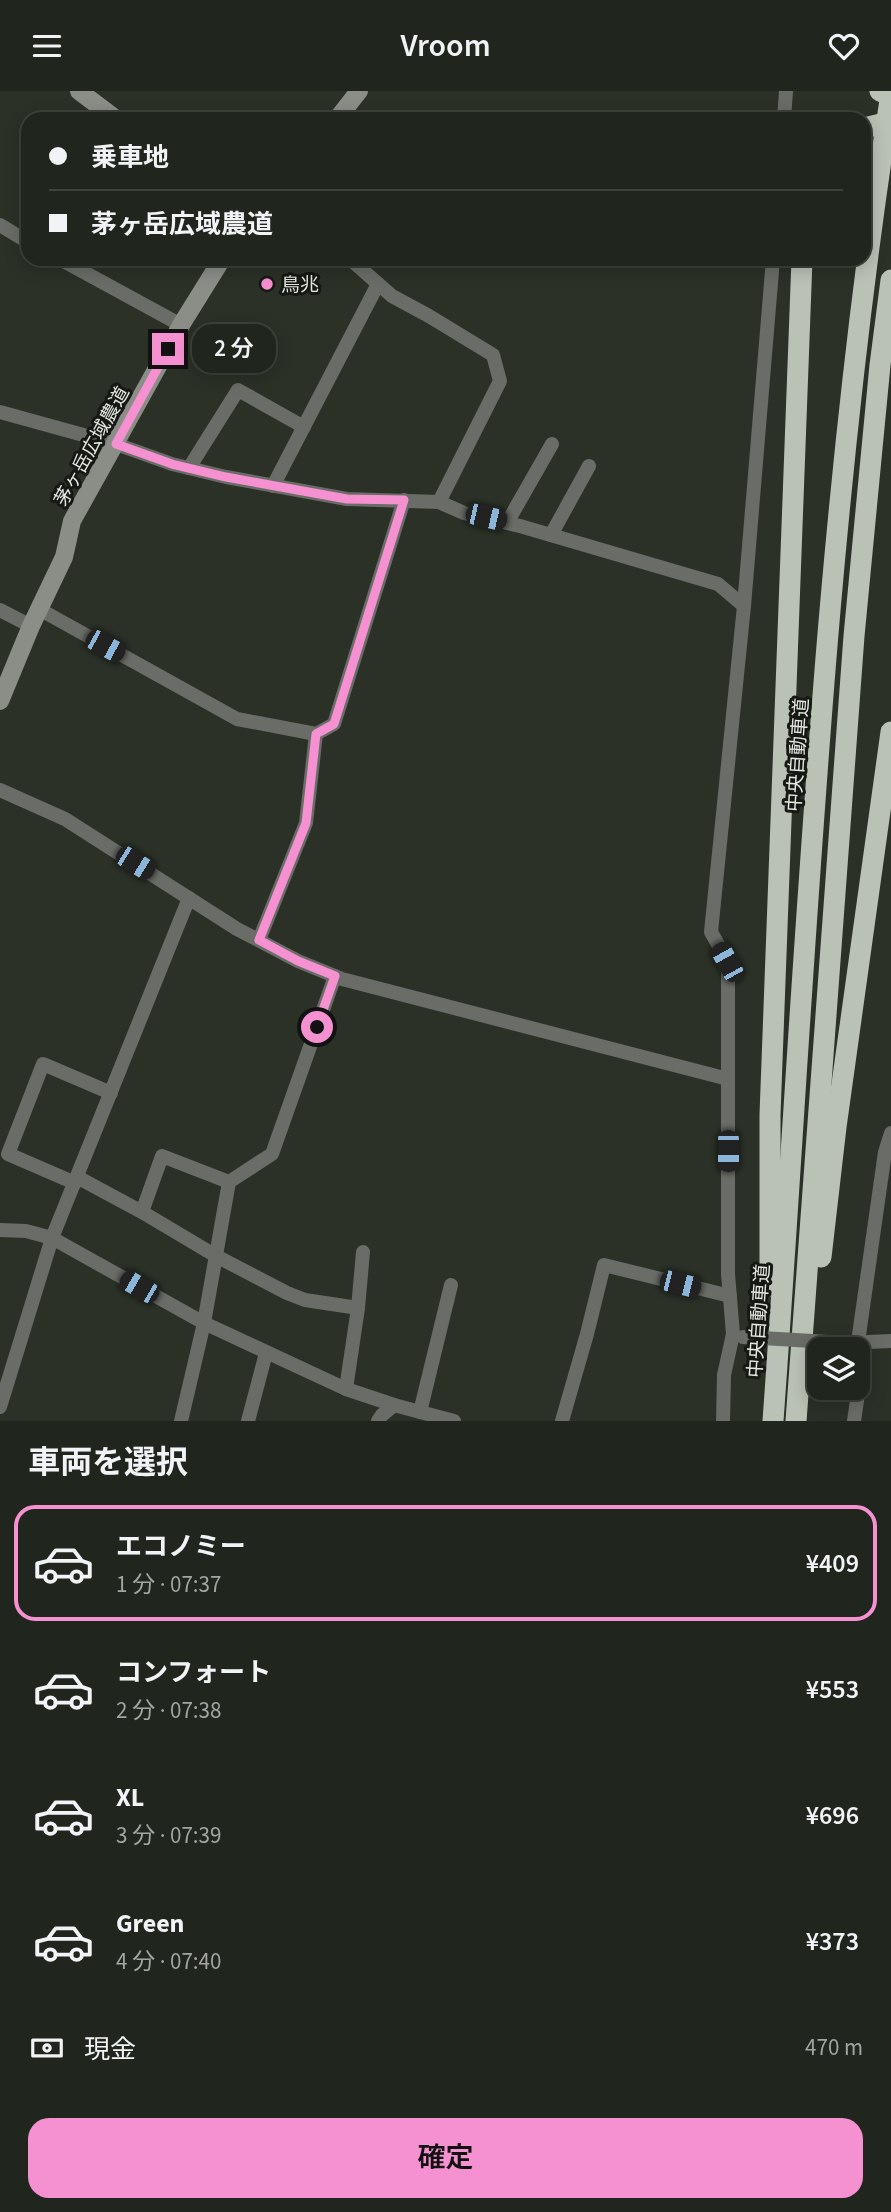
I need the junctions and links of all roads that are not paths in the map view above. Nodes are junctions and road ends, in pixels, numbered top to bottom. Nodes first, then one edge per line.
1 (79, 91) edge
2 (359, 91) edge
3 (786, 91) edge
4 (880, 91) edge
5 (891, 95) edge
6 (107, 112) edge
7 (342, 112) edge
8 (784, 112) edge
9 (891, 124) edge
10 (871, 127) edge
11 (0, 225) edge
12 (871, 229) edge
13 (21, 238) edge
14 (73, 266) edge
15 (218, 266) edge
16 (358, 266) edge
17 (772, 266) edge
18 (802, 266) edge
19 (867, 266) edge
20 (891, 281) edge
21 (378, 284) junction
22 (181, 325) junction
23 (0, 412) edge
24 (304, 427) junction
25 (116, 444) junction
26 (552, 444) dead end
27 (589, 465) dead end
28 (189, 468) junction
29 (274, 486) junction
30 (404, 500) junction
31 (439, 502) junction
32 (507, 523) junction
33 (551, 535) junction
34 (744, 607) junction
35 (0, 610) edge
36 (35, 617) junction
37 (6, 670) edge
38 (0, 701) edge
39 (891, 732) edge
40 (316, 734) junction
41 (0, 790) edge
42 (189, 898) junction
43 (259, 940) junction
44 (335, 976) junction
45 (728, 1079) junction
46 (111, 1093) junction
47 (891, 1133) edge
48 (76, 1180) junction
49 (229, 1182) junction
50 (142, 1212) junction
51 (891, 1221) edge
52 (875, 1226) junction
53 (0, 1230) edge
54 (52, 1238) junction
55 (363, 1252) dead end
56 (216, 1257) junction
57 (451, 1285) dead end
58 (730, 1296) junction
59 (358, 1308) junction
60 (204, 1323) junction
61 (738, 1335) junction
62 (856, 1337) edge
63 (891, 1341) edge
64 (807, 1343) edge
65 (870, 1346) edge
66 (265, 1353) junction
67 (346, 1389) junction
68 (858, 1400) edge
69 (394, 1405) junction
70 (0, 1407) edge
71 (420, 1412) junction
72 (181, 1421) edge
73 (248, 1421) edge
74 (378, 1421) edge
75 (454, 1421) edge
76 (562, 1421) edge
77 (723, 1421) edge
78 (771, 1421) edge
79 (796, 1421) edge
80 (855, 1421) edge

1 - 6 street
2 - 7 street
3 - 8 street
4 - 5 highway, bridge
5 - 12 highway, 中央自動車道
9 - 10 highway, bridge
11 - 13 street
14 - 22 street
15 - 22 street, 茅ヶ岳広域農道
16 - 21 street
17 - 34 street
18 - 78 highway
19 - 78 highway, 中央自動車道
20 - 79 highway
21 - 24 street
21 - 31 street
22 - 25 street, 茅ヶ岳広域農道
23 - 25 street
24 - 28 street
24 - 29 street
25 - 28 street
25 - 36 street, 茅ヶ岳広域農道
26 - 32 street
27 - 33 street
28 - 29 street
29 - 30 street
30 - 31 street
30 - 40 street
31 - 32 street
32 - 33 street
33 - 34 street
34 - 45 street
35 - 36 street
36 - 37 street, 茅ヶ岳広域農道
36 - 40 street
37 - 38 street, 茅ヶ岳広域農道
39 - 79 highway
40 - 43 street
41 - 42 street
42 - 43 street
42 - 46 street
43 - 44 street
44 - 45 street
44 - 49 street
45 - 58 street
46 - 48 street
46 - 48 street
47 - 52 street
48 - 50 street
48 - 54 street
49 - 50 street
49 - 56 street
50 - 56 street
51 - 52 street
52 - 62 street
53 - 54 street
54 - 60 street
54 - 70 street
55 - 59 street
56 - 59 street
56 - 60 street
57 - 71 street
58 - 61 street
58 - 76 street
59 - 67 street
60 - 66 street
60 - 72 street
61 - 64 street, bridge
61 - 77 street
63 - 65 street
66 - 67 street
66 - 73 street
67 - 69 street
68 - 80 street
69 - 71 street
69 - 74 street
71 - 75 street

